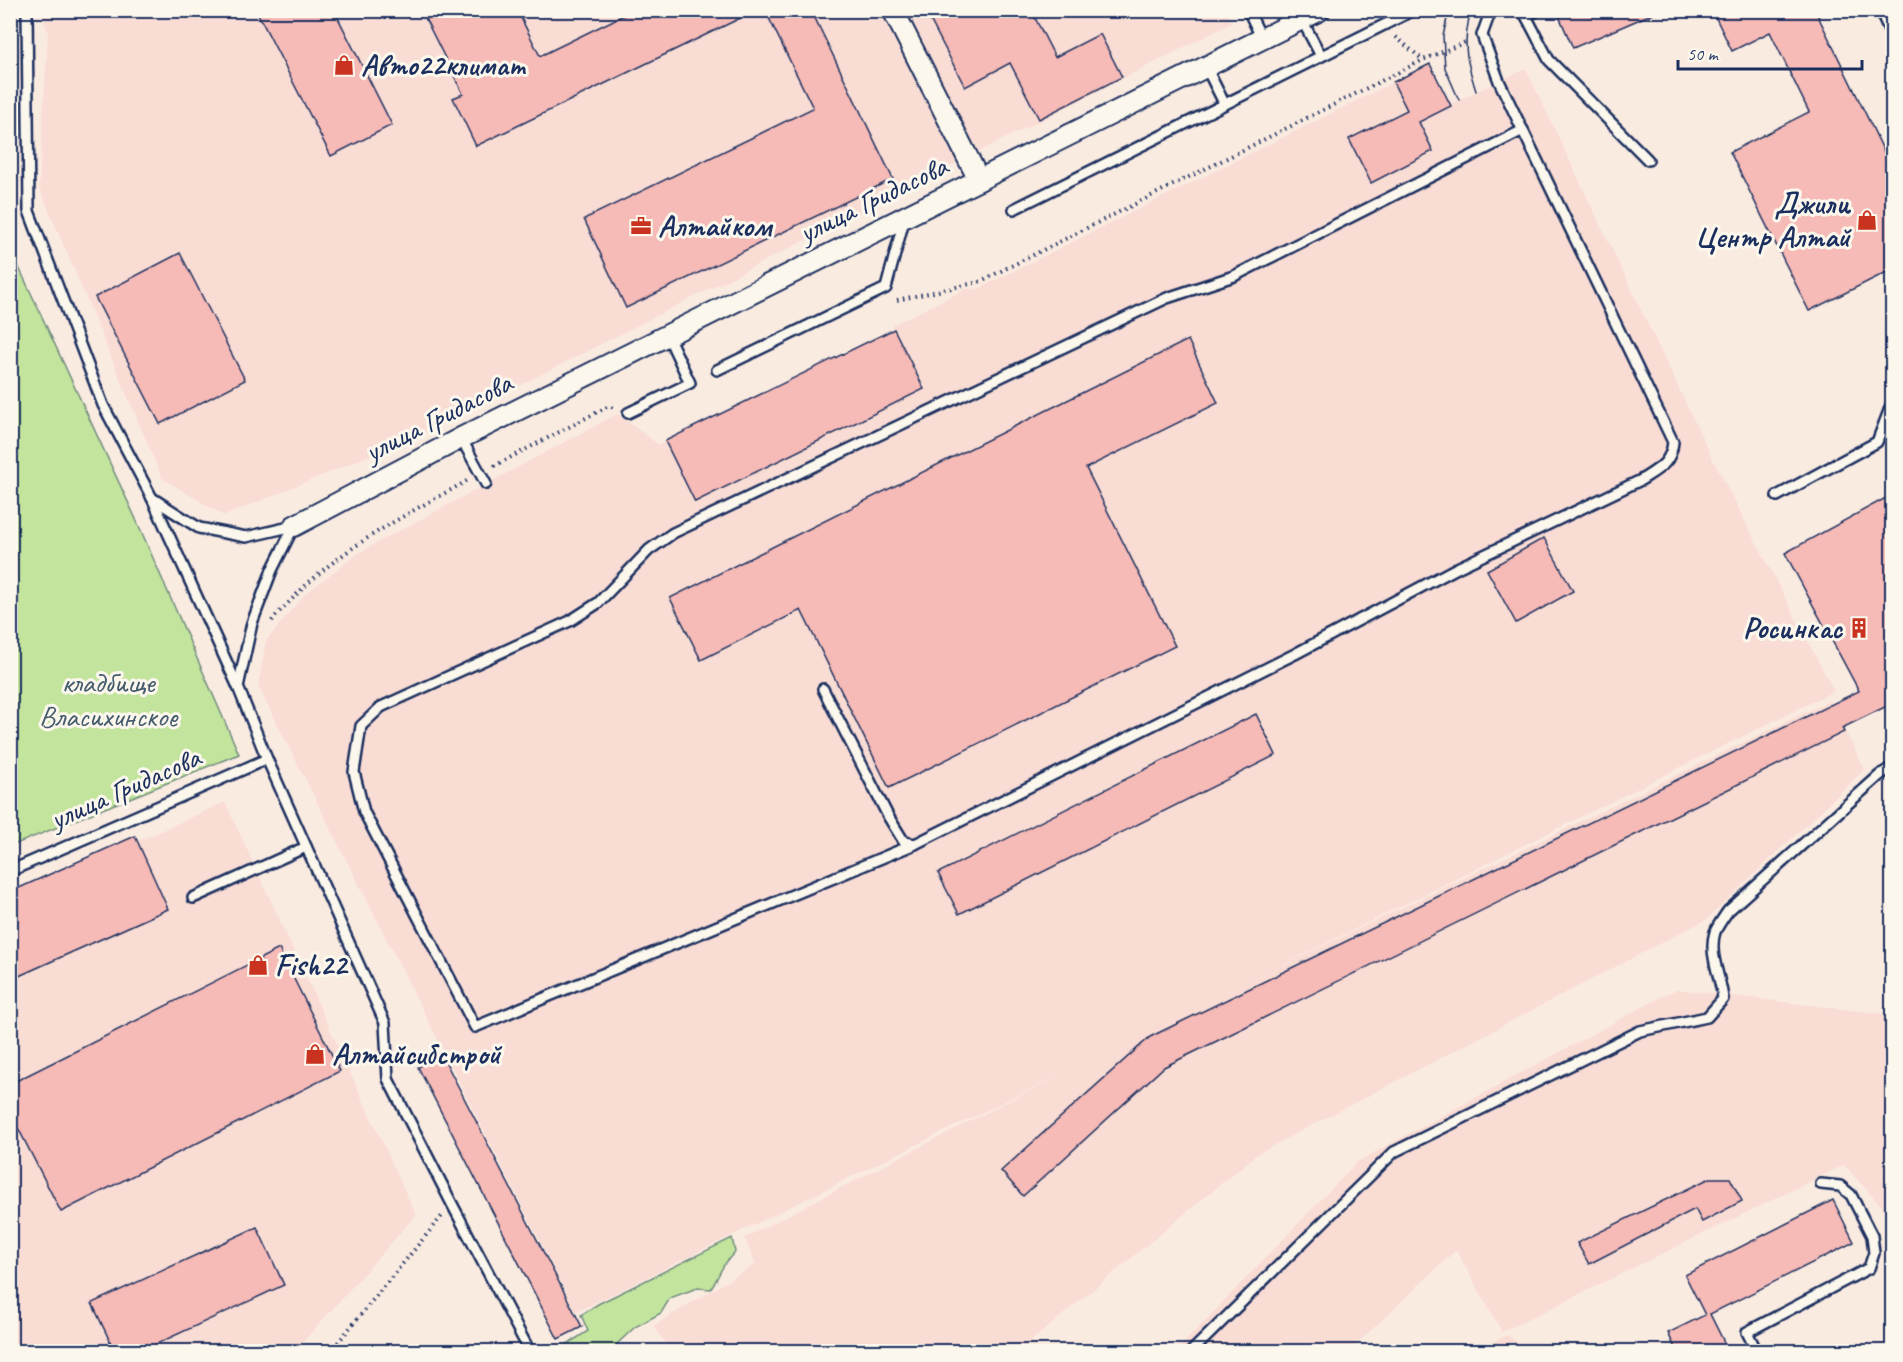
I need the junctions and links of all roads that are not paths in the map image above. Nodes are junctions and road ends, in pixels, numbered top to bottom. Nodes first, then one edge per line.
1 (27, 10) edge
2 (893, 10) edge
3 (1248, 10) edge
4 (1320, 10) edge
5 (1414, 10) edge
6 (1491, 10) edge
7 (1538, 10) edge
8 (1880, 10) edge
9 (1524, 13) edge
10 (1302, 20) junction
11 (1893, 36) edge
12 (1262, 39) junction
13 (1320, 56) junction
14 (1206, 67) junction
15 (1224, 103) junction
16 (1523, 130) junction
17 (1648, 160) dead end
18 (979, 180) junction
19 (1014, 209) dead end
20 (904, 218) junction
21 (667, 334) junction
22 (717, 370) dead end
23 (1893, 403) edge
24 (628, 413) road end
25 (461, 438) junction
26 (486, 484) dead end
27 (1777, 496) dead end
28 (152, 498) junction
29 (294, 526) junction
30 (238, 687) junction
31 (823, 689) dead end
32 (267, 759) junction
33 (1893, 767) edge
34 (915, 843) junction
35 (306, 847) junction
36 (10, 871) edge
37 (194, 898) dead end
38 (1821, 1184) dead end
39 (530, 1352) edge
40 (1191, 1352) edge
41 (1757, 1352) edge

1 - 28 lane
2 - 18 street
3 - 12 lane
4 - 10 street, улица Гридасова
5 - 13 lane
6 - 16 lane
7 - 9 lane
8 - 11 lane
9 - 17 lane
10 - 12 street, улица Гридасова
10 - 13 lane
12 - 14 street, улица Гридасова
13 - 15 lane
14 - 15 lane
14 - 18 street, улица Гридасова
15 - 19 lane
16 - 34 lane
16 - 34 lane
18 - 20 street, улица Гридасова
20 - 21 street, улица Гридасова
20 - 22 lane
21 - 24 lane
21 - 25 street, улица Гридасова
23 - 27 lane
25 - 26 lane
25 - 29 street, улица Гридасова
28 - 29 lane, улица Гридасова
28 - 30 lane
29 - 30 lane
30 - 32 lane
31 - 34 lane
32 - 35 lane
32 - 36 lane, улица Гридасова
33 - 40 lane
35 - 37 lane
35 - 39 lane
38 - 41 lane

